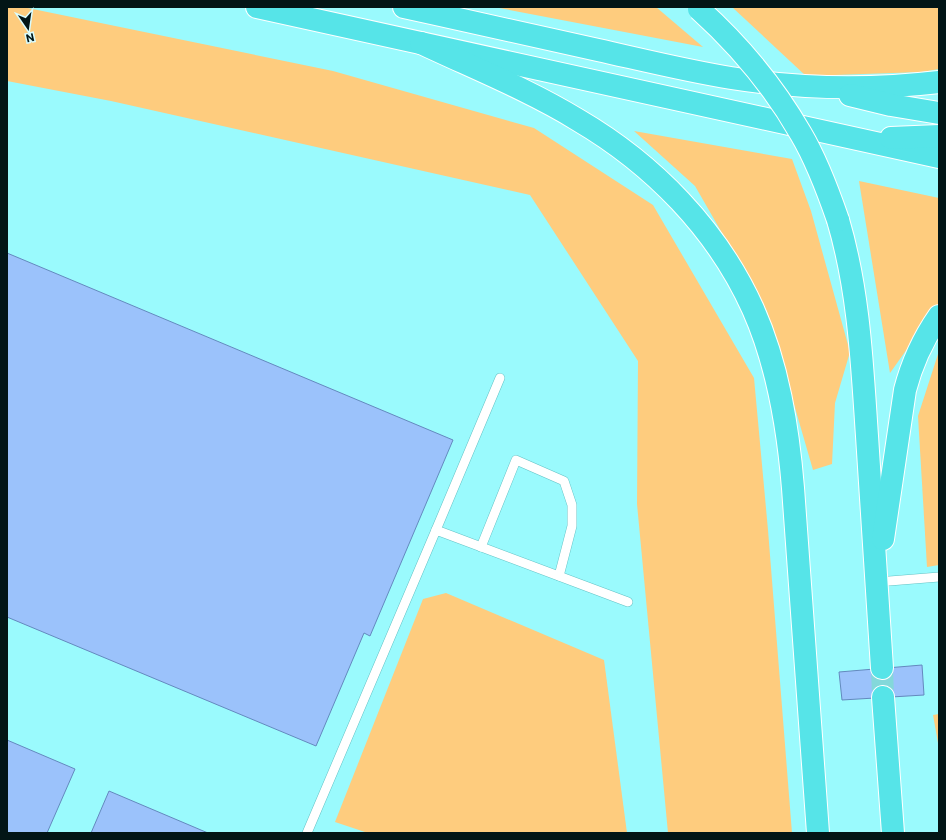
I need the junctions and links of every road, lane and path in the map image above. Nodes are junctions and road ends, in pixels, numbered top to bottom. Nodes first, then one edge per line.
1 (257, 7) edge
2 (404, 7) edge
3 (698, 8) edge
4 (421, 43) junction
5 (939, 82) edge
6 (815, 86) junction
7 (939, 113) edge
8 (939, 136) edge
9 (864, 140) junction
10 (939, 157) edge
11 (939, 316) edge
12 (500, 378) dead end
13 (436, 530) junction
14 (482, 547) junction
15 (559, 576) junction
16 (939, 577) edge
17 (876, 582) junction
18 (628, 602) dead end
19 (882, 668) tunnel mouth
20 (883, 697) tunnel mouth
21 (307, 833) edge
22 (818, 833) edge
23 (893, 833) edge

1 - 4 highway
2 - 6 highway
3 - 17 highway, bridge
4 - 9 highway
4 - 22 highway
5 - 6 highway
6 - 7 highway
8 - 9 highway
9 - 10 highway
11 - 17 highway
12 - 13 lane
13 - 14 lane
13 - 21 lane
14 - 15 lane
14 - 15 lane
15 - 18 lane
16 - 17 lane
17 - 19 highway
20 - 23 highway

